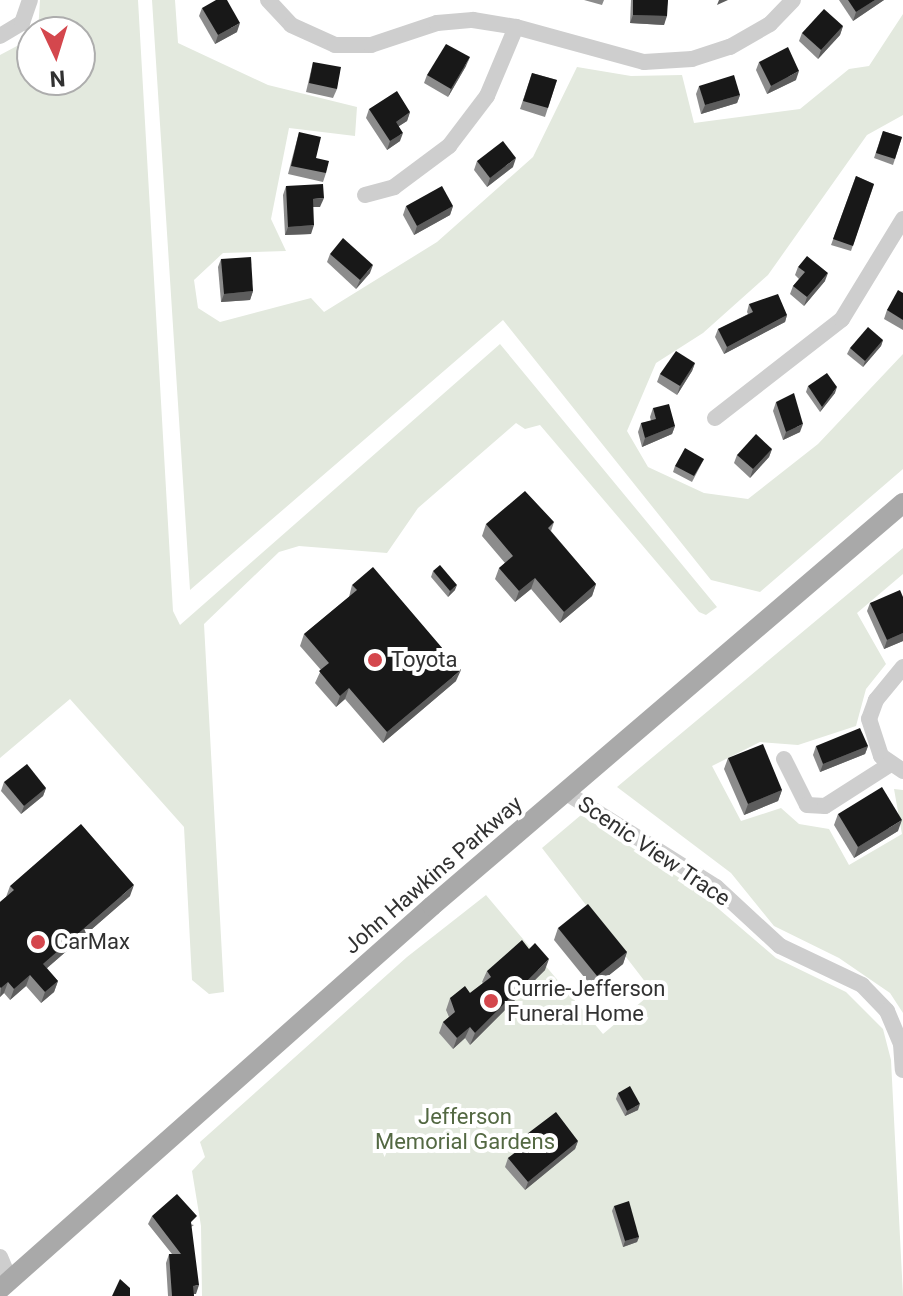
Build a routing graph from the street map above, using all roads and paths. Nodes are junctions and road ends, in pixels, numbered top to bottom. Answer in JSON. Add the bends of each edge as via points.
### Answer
{"nodes":[{"id":1,"x":30,"y":0,"type":"edge"},
{"id":2,"x":268,"y":0,"type":"edge"},
{"id":3,"x":793,"y":0,"type":"edge"},
{"id":4,"x":516,"y":27,"type":"junction"},
{"id":5,"x":0,"y":36,"type":"edge"},
{"id":6,"x":365,"y":195,"type":"dead end"},
{"id":7,"x":903,"y":219,"type":"edge"},
{"id":8,"x":715,"y":418,"type":"dead end"},
{"id":9,"x":903,"y":503,"type":"edge"},
{"id":10,"x":903,"y":667,"type":"edge"},
{"id":11,"x":784,"y":759,"type":"dead end"},
{"id":12,"x":896,"y":768,"type":"edge"},
{"id":13,"x":565,"y":792,"type":"junction"},
{"id":14,"x":903,"y":1070,"type":"edge"},
{"id":15,"x":0,"y":1257,"type":"edge"},
{"id":16,"x":3,"y":1280,"type":"edge"}],
"edges":[{"from":1,"to":5,"type":"street","via":[[22,23]]},
{"from":2,"to":4,"type":"street","via":[[291,25],[335,45],[371,45],[452,21]]},
{"from":3,"to":4,"type":"street","via":[[770,24],[730,47],[669,62],[618,59]]},
{"from":4,"to":6,"type":"street","via":[[487,96],[449,146],[394,187]]},
{"from":7,"to":8,"type":"street","via":[[842,319]]},
{"from":9,"to":13,"type":"main road","name":"John Hawkins Parkway"},
{"from":10,"to":12,"type":"street","via":[[876,700],[869,719],[872,737]]},
{"from":11,"to":12,"type":"street","via":[[797,794],[816,806]]},
{"from":13,"to":14,"type":"street","name":"Scenic View Trace","via":[[716,887],[780,946],[862,985],[887,1011],[901,1044]]},
{"from":13,"to":16,"type":"main road","name":"John Hawkins Parkway"},
{"from":15,"to":16,"type":"street"}]}
